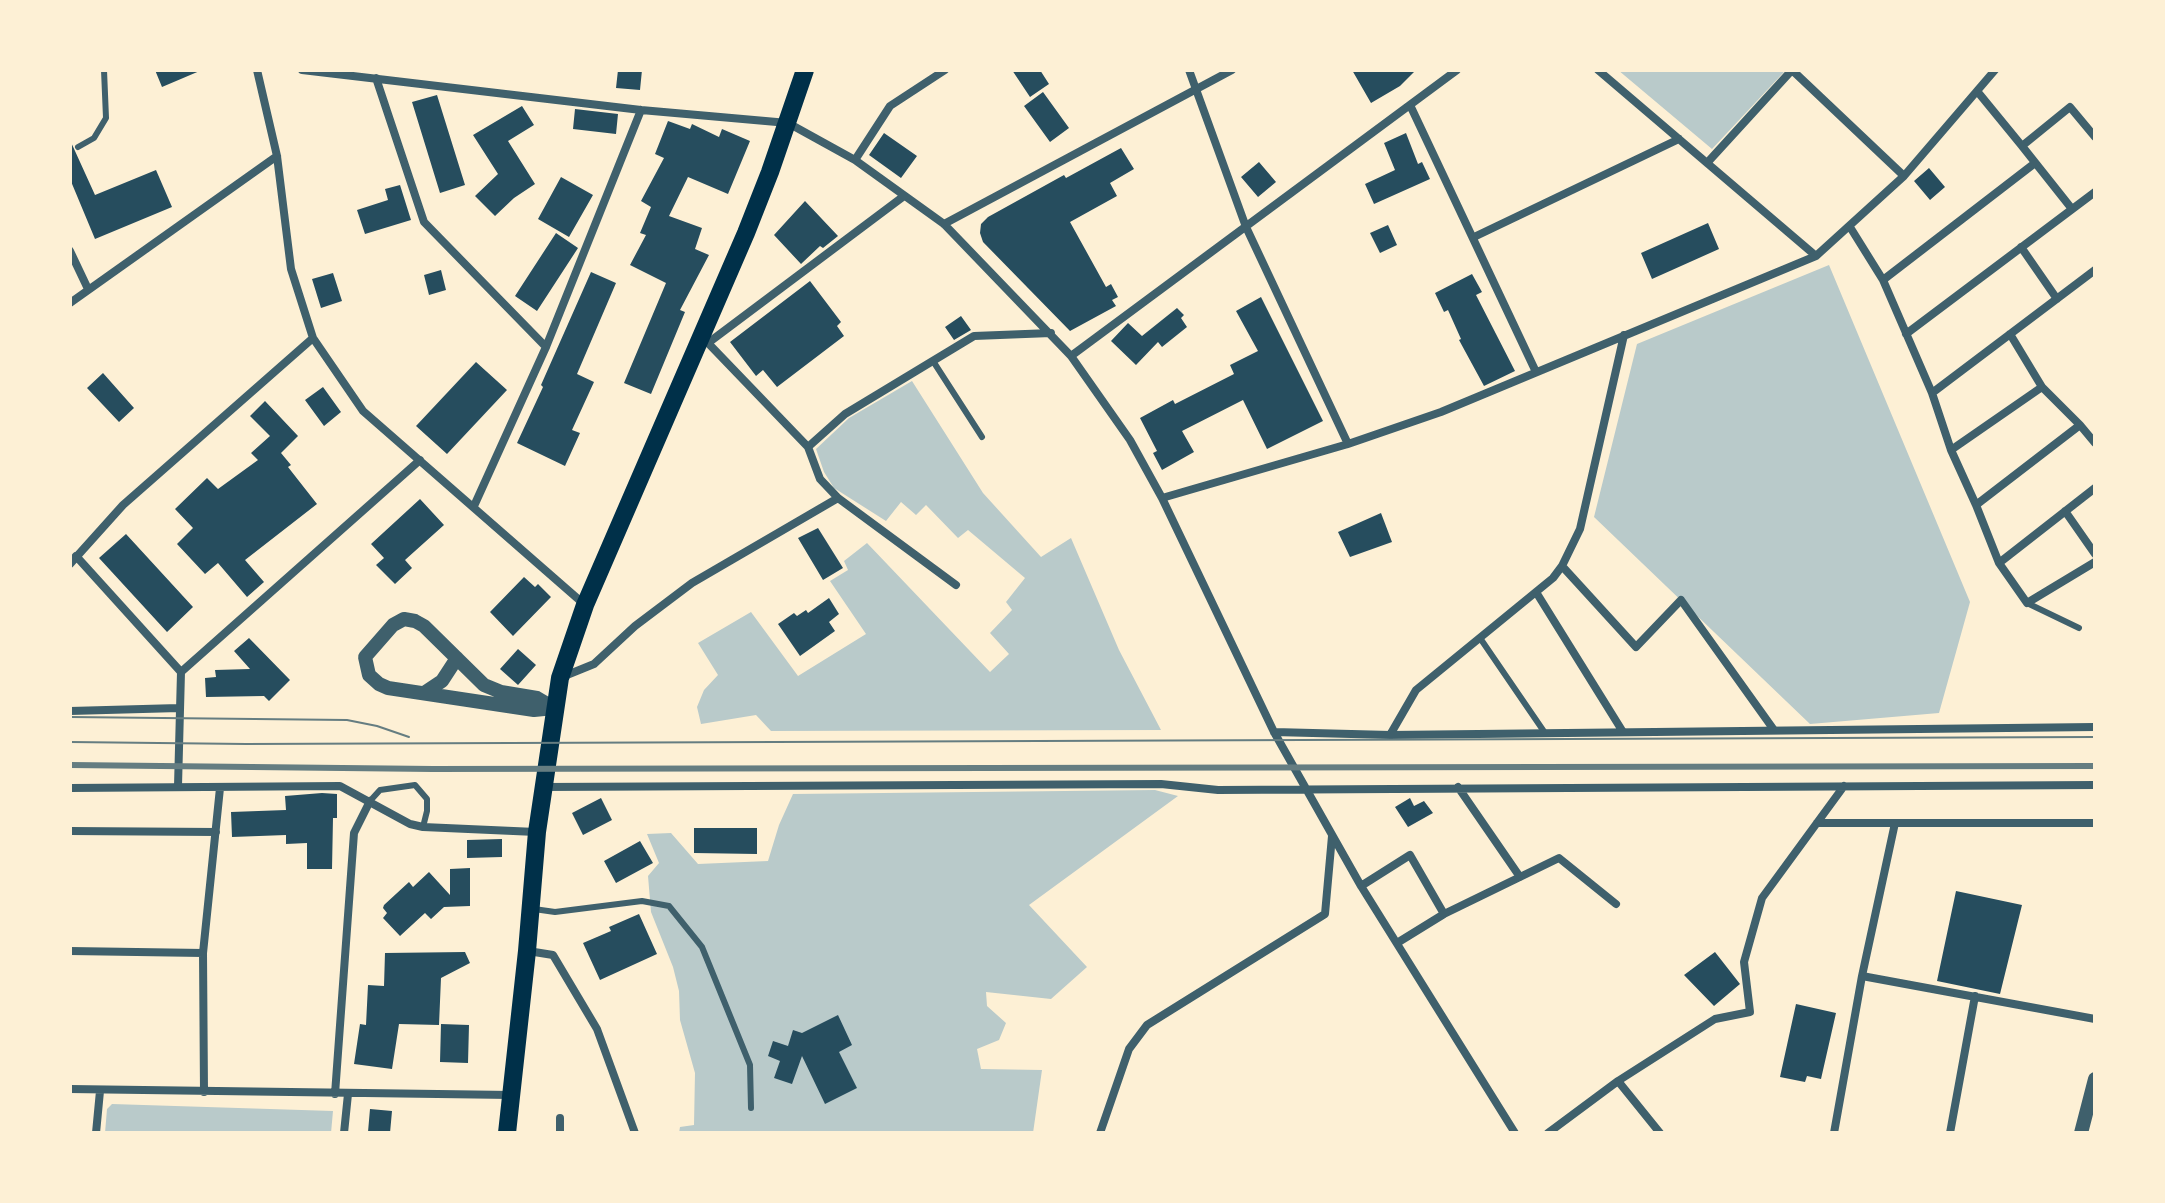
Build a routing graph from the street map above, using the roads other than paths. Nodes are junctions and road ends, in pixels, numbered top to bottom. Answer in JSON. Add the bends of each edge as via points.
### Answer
{"nodes":[{"id":1,"x":104,"y":70,"type":"edge"},
{"id":2,"x":257,"y":70,"type":"edge"},
{"id":3,"x":302,"y":70,"type":"edge"},
{"id":4,"x":805,"y":70,"type":"edge"},
{"id":5,"x":945,"y":70,"type":"edge"},
{"id":6,"x":1189,"y":70,"type":"edge"},
{"id":7,"x":1232,"y":70,"type":"edge"},
{"id":8,"x":1457,"y":70,"type":"edge"},
{"id":9,"x":1598,"y":70,"type":"edge"},
{"id":10,"x":1792,"y":70,"type":"edge"},
{"id":11,"x":1995,"y":70,"type":"edge"},
{"id":12,"x":376,"y":78,"type":"junction"},
{"id":13,"x":1196,"y":89,"type":"junction"},
{"id":14,"x":1977,"y":91,"type":"junction"},
{"id":15,"x":1410,"y":105,"type":"junction"},
{"id":16,"x":641,"y":110,"type":"junction"},
{"id":17,"x":788,"y":123,"type":"junction"},
{"id":18,"x":2095,"y":137,"type":"edge"},
{"id":19,"x":1679,"y":139,"type":"junction"},
{"id":20,"x":2022,"y":146,"type":"junction"},
{"id":21,"x":78,"y":147,"type":"dead end"},
{"id":22,"x":277,"y":156,"type":"junction"},
{"id":23,"x":855,"y":160,"type":"junction"},
{"id":24,"x":1707,"y":163,"type":"junction"},
{"id":25,"x":2035,"y":163,"type":"junction"},
{"id":26,"x":1904,"y":176,"type":"junction"},
{"id":27,"x":2095,"y":192,"type":"edge"},
{"id":28,"x":904,"y":196,"type":"junction"},
{"id":29,"x":2072,"y":209,"type":"junction"},
{"id":30,"x":944,"y":224,"type":"junction"},
{"id":31,"x":1246,"y":227,"type":"junction"},
{"id":32,"x":1850,"y":227,"type":"junction"},
{"id":33,"x":1474,"y":237,"type":"junction"},
{"id":34,"x":2021,"y":247,"type":"junction"},
{"id":35,"x":70,"y":251,"type":"edge"},
{"id":36,"x":1816,"y":256,"type":"junction"},
{"id":37,"x":2095,"y":270,"type":"edge"},
{"id":38,"x":1883,"y":280,"type":"junction"},
{"id":39,"x":88,"y":289,"type":"junction"},
{"id":40,"x":2057,"y":299,"type":"junction"},
{"id":41,"x":70,"y":303,"type":"edge"},
{"id":42,"x":1051,"y":333,"type":"junction"},
{"id":43,"x":1906,"y":334,"type":"junction"},
{"id":44,"x":2010,"y":334,"type":"junction"},
{"id":45,"x":1624,"y":335,"type":"junction"},
{"id":46,"x":313,"y":338,"type":"junction"},
{"id":47,"x":704,"y":341,"type":"junction"},
{"id":48,"x":546,"y":347,"type":"junction"},
{"id":49,"x":1071,"y":356,"type":"junction"},
{"id":50,"x":933,"y":361,"type":"junction"},
{"id":51,"x":1536,"y":372,"type":"junction"},
{"id":52,"x":2042,"y":387,"type":"junction"},
{"id":53,"x":1932,"y":393,"type":"junction"},
{"id":54,"x":2080,"y":425,"type":"junction"},
{"id":55,"x":982,"y":437,"type":"dead end"},
{"id":56,"x":2095,"y":443,"type":"edge"},
{"id":57,"x":1348,"y":444,"type":"junction"},
{"id":58,"x":808,"y":447,"type":"junction"},
{"id":59,"x":1951,"y":450,"type":"junction"},
{"id":60,"x":420,"y":460,"type":"junction"},
{"id":61,"x":2095,"y":488,"type":"edge"},
{"id":62,"x":838,"y":498,"type":"junction"},
{"id":63,"x":1162,"y":498,"type":"junction"},
{"id":64,"x":1976,"y":505,"type":"junction"},
{"id":65,"x":474,"y":506,"type":"junction"},
{"id":66,"x":2065,"y":511,"type":"junction"},
{"id":67,"x":2095,"y":554,"type":"edge"},
{"id":68,"x":73,"y":560,"type":"edge"},
{"id":69,"x":2095,"y":562,"type":"edge"},
{"id":70,"x":1999,"y":563,"type":"junction"},
{"id":71,"x":1562,"y":566,"type":"junction"},
{"id":72,"x":956,"y":585,"type":"dead end"},
{"id":73,"x":1536,"y":592,"type":"junction"},
{"id":74,"x":2027,"y":603,"type":"junction"},
{"id":75,"x":585,"y":605,"type":"junction"},
{"id":76,"x":2079,"y":628,"type":"dead end"},
{"id":77,"x":1480,"y":638,"type":"junction"},
{"id":78,"x":457,"y":658,"type":"junction"},
{"id":79,"x":181,"y":672,"type":"junction"},
{"id":80,"x":560,"y":678,"type":"junction"},
{"id":81,"x":424,"y":693,"type":"junction"},
{"id":82,"x":179,"y":708,"type":"junction"},
{"id":83,"x":554,"y":708,"type":"junction"},
{"id":84,"x":70,"y":711,"type":"edge"},
{"id":85,"x":2095,"y":727,"type":"edge"},
{"id":86,"x":1774,"y":730,"type":"junction"},
{"id":87,"x":1274,"y":732,"type":"junction"},
{"id":88,"x":1623,"y":732,"type":"junction"},
{"id":89,"x":1545,"y":733,"type":"junction"},
{"id":90,"x":1390,"y":735,"type":"junction"},
{"id":91,"x":2095,"y":785,"type":"edge"},
{"id":92,"x":178,"y":786,"type":"junction"},
{"id":93,"x":1844,"y":786,"type":"junction"},
{"id":94,"x":543,"y":787,"type":"junction"},
{"id":95,"x":1458,"y":787,"type":"junction"},
{"id":96,"x":70,"y":788,"type":"edge"},
{"id":97,"x":220,"y":788,"type":"junction"},
{"id":98,"x":1305,"y":788,"type":"junction"},
{"id":99,"x":370,"y":801,"type":"junction"},
{"id":100,"x":1817,"y":823,"type":"junction"},
{"id":101,"x":1895,"y":823,"type":"junction"},
{"id":102,"x":2095,"y":823,"type":"edge"},
{"id":103,"x":423,"y":827,"type":"junction"},
{"id":104,"x":70,"y":831,"type":"edge"},
{"id":105,"x":216,"y":832,"type":"junction"},
{"id":106,"x":537,"y":832,"type":"junction"},
{"id":107,"x":1333,"y":836,"type":"junction"},
{"id":108,"x":1520,"y":877,"type":"junction"},
{"id":109,"x":1361,"y":886,"type":"junction"},
{"id":110,"x":1616,"y":904,"type":"dead end"},
{"id":111,"x":531,"y":909,"type":"junction"},
{"id":112,"x":1444,"y":914,"type":"junction"},
{"id":113,"x":1397,"y":943,"type":"junction"},
{"id":114,"x":70,"y":951,"type":"edge"},
{"id":115,"x":527,"y":951,"type":"junction"},
{"id":116,"x":203,"y":953,"type":"junction"},
{"id":117,"x":1862,"y":976,"type":"junction"},
{"id":118,"x":1975,"y":996,"type":"junction"},
{"id":119,"x":2095,"y":1019,"type":"edge"},
{"id":120,"x":2095,"y":1079,"type":"edge"},
{"id":121,"x":1618,"y":1081,"type":"junction"},
{"id":122,"x":70,"y":1089,"type":"edge"},
{"id":123,"x":100,"y":1091,"type":"junction"},
{"id":124,"x":204,"y":1092,"type":"junction"},
{"id":125,"x":335,"y":1094,"type":"junction"},
{"id":126,"x":348,"y":1094,"type":"junction"},
{"id":127,"x":511,"y":1095,"type":"junction"},
{"id":128,"x":751,"y":1108,"type":"dead end"},
{"id":129,"x":560,"y":1118,"type":"dead end"},
{"id":130,"x":96,"y":1133,"type":"edge"},
{"id":131,"x":344,"y":1133,"type":"edge"},
{"id":132,"x":507,"y":1133,"type":"edge"},
{"id":133,"x":560,"y":1133,"type":"edge"},
{"id":134,"x":635,"y":1133,"type":"edge"},
{"id":135,"x":1100,"y":1133,"type":"edge"},
{"id":136,"x":1515,"y":1133,"type":"edge"},
{"id":137,"x":1548,"y":1133,"type":"edge"},
{"id":138,"x":1660,"y":1133,"type":"edge"},
{"id":139,"x":1834,"y":1133,"type":"edge"},
{"id":140,"x":1950,"y":1133,"type":"edge"},
{"id":141,"x":2081,"y":1133,"type":"edge"}],
"edges":[{"from":1,"to":21,"type":"lane","via":[[106,118],[94,138]]},
{"from":2,"to":22,"type":"street"},
{"from":3,"to":12,"type":"street"},
{"from":4,"to":17,"type":"main road"},
{"from":5,"to":23,"type":"street","via":[[890,106]]},
{"from":6,"to":13,"type":"street"},
{"from":7,"to":13,"type":"street"},
{"from":8,"to":15,"type":"street"},
{"from":9,"to":19,"type":"street"},
{"from":10,"to":24,"type":"street"},
{"from":10,"to":26,"type":"street"},
{"from":11,"to":14,"type":"street"},
{"from":12,"to":16,"type":"street"},
{"from":12,"to":48,"type":"street","via":[[424,222]]},
{"from":13,"to":30,"type":"street"},
{"from":13,"to":31,"type":"street"},
{"from":14,"to":20,"type":"street"},
{"from":14,"to":26,"type":"street"},
{"from":15,"to":31,"type":"street"},
{"from":15,"to":33,"type":"street"},
{"from":16,"to":17,"type":"street"},
{"from":16,"to":48,"type":"street"},
{"from":17,"to":23,"type":"street"},
{"from":17,"to":47,"type":"main road"},
{"from":18,"to":20,"type":"street","via":[[2070,107]]},
{"from":19,"to":24,"type":"street"},
{"from":19,"to":33,"type":"street"},
{"from":20,"to":25,"type":"street"},
{"from":22,"to":39,"type":"street"},
{"from":22,"to":46,"type":"street","via":[[291,269]]},
{"from":23,"to":28,"type":"street"},
{"from":24,"to":36,"type":"street"},
{"from":25,"to":29,"type":"street"},
{"from":25,"to":38,"type":"street"},
{"from":26,"to":32,"type":"street"},
{"from":27,"to":29,"type":"street"},
{"from":28,"to":30,"type":"street"},
{"from":28,"to":47,"type":"street"},
{"from":29,"to":34,"type":"street"},
{"from":30,"to":42,"type":"street"},
{"from":31,"to":49,"type":"street"},
{"from":31,"to":57,"type":"street"},
{"from":32,"to":36,"type":"street"},
{"from":32,"to":38,"type":"street"},
{"from":33,"to":51,"type":"street"},
{"from":34,"to":40,"type":"street"},
{"from":34,"to":43,"type":"street"},
{"from":35,"to":39,"type":"street"},
{"from":36,"to":45,"type":"street"},
{"from":37,"to":40,"type":"street"},
{"from":38,"to":43,"type":"street"},
{"from":39,"to":41,"type":"street"},
{"from":40,"to":44,"type":"street"},
{"from":42,"to":49,"type":"street"},
{"from":42,"to":50,"type":"street","via":[[974,336]]},
{"from":43,"to":53,"type":"street"},
{"from":44,"to":52,"type":"street"},
{"from":44,"to":53,"type":"street"},
{"from":45,"to":51,"type":"street"},
{"from":45,"to":71,"type":"street","via":[[1580,529]]},
{"from":46,"to":60,"type":"street","via":[[363,411]]},
{"from":46,"to":68,"type":"street","via":[[123,505]]},
{"from":47,"to":58,"type":"street"},
{"from":47,"to":75,"type":"main road"},
{"from":48,"to":65,"type":"street"},
{"from":49,"to":63,"type":"street","via":[[1130,440]]},
{"from":50,"to":55,"type":"lane"},
{"from":50,"to":58,"type":"street","via":[[845,414]]},
{"from":51,"to":57,"type":"street"},
{"from":52,"to":54,"type":"street"},
{"from":52,"to":59,"type":"street"},
{"from":53,"to":59,"type":"street"},
{"from":54,"to":56,"type":"street"},
{"from":54,"to":64,"type":"street"},
{"from":57,"to":63,"type":"street"},
{"from":58,"to":62,"type":"street","via":[[820,479]]},
{"from":59,"to":64,"type":"street"},
{"from":60,"to":65,"type":"street"},
{"from":60,"to":79,"type":"street"},
{"from":61,"to":66,"type":"street"},
{"from":62,"to":72,"type":"street"},
{"from":62,"to":80,"type":"street","via":[[692,583],[594,664]]},
{"from":63,"to":87,"type":"street"},
{"from":64,"to":70,"type":"street"},
{"from":65,"to":75,"type":"street"},
{"from":66,"to":67,"type":"street"},
{"from":66,"to":70,"type":"street"},
{"from":68,"to":79,"type":"street"},
{"from":69,"to":74,"type":"street"},
{"from":70,"to":74,"type":"street"},
{"from":71,"to":73,"type":"street"},
{"from":71,"to":86,"type":"street","via":[[1636,647],[1681,600]]},
{"from":73,"to":77,"type":"street"},
{"from":73,"to":88,"type":"street"},
{"from":74,"to":76,"type":"lane"},
{"from":75,"to":80,"type":"main road"},
{"from":77,"to":89,"type":"lane"},
{"from":77,"to":90,"type":"street","via":[[1416,690]]},
{"from":78,"to":81,"type":"street","via":[[442,681]]},
{"from":78,"to":81,"type":"street","via":[[424,626],[404,619],[372,647],[365,666],[379,684]]},
{"from":78,"to":83,"type":"street","via":[[493,689],[537,698]]},
{"from":79,"to":82,"type":"street"},
{"from":80,"to":83,"type":"main road"},
{"from":81,"to":83,"type":"street","via":[[534,710]]},
{"from":82,"to":84,"type":"street"},
{"from":82,"to":92,"type":"street"},
{"from":83,"to":94,"type":"main road"},
{"from":85,"to":86,"type":"street"},
{"from":86,"to":88,"type":"street"},
{"from":87,"to":90,"type":"street"},
{"from":87,"to":98,"type":"street"},
{"from":88,"to":89,"type":"street"},
{"from":89,"to":90,"type":"street"},
{"from":91,"to":93,"type":"street"},
{"from":92,"to":96,"type":"street"},
{"from":92,"to":97,"type":"street"},
{"from":93,"to":95,"type":"street"},
{"from":93,"to":100,"type":"street"},
{"from":94,"to":98,"type":"street"},
{"from":94,"to":106,"type":"main road"},
{"from":95,"to":98,"type":"street"},
{"from":95,"to":108,"type":"street"},
{"from":97,"to":99,"type":"street","via":[[340,786]]},
{"from":97,"to":105,"type":"street"},
{"from":98,"to":107,"type":"street"},
{"from":99,"to":103,"type":"street"},
{"from":99,"to":103,"type":"lane","via":[[380,790],[415,785],[427,799]]},
{"from":99,"to":125,"type":"street","via":[[354,833]]},
{"from":100,"to":101,"type":"street"},
{"from":100,"to":121,"type":"street","via":[[1762,898],[1744,962],[1750,1012],[1715,1019]]},
{"from":101,"to":102,"type":"street"},
{"from":101,"to":117,"type":"street"},
{"from":103,"to":106,"type":"street"},
{"from":104,"to":105,"type":"street"},
{"from":105,"to":116,"type":"street"},
{"from":106,"to":111,"type":"main road"},
{"from":107,"to":109,"type":"street"},
{"from":107,"to":135,"type":"street","via":[[1325,914],[1147,1025],[1129,1049]]},
{"from":108,"to":110,"type":"street","via":[[1559,858]]},
{"from":108,"to":112,"type":"street"},
{"from":109,"to":112,"type":"street","via":[[1410,855]]},
{"from":109,"to":113,"type":"street"},
{"from":111,"to":115,"type":"main road"},
{"from":111,"to":128,"type":"lane","via":[[555,912],[642,901],[669,906],[702,947],[750,1065]]},
{"from":112,"to":113,"type":"street"},
{"from":113,"to":136,"type":"street"},
{"from":114,"to":116,"type":"street"},
{"from":115,"to":127,"type":"main road"},
{"from":115,"to":134,"type":"street","via":[[553,955],[597,1029]]},
{"from":116,"to":124,"type":"street"},
{"from":117,"to":118,"type":"street"},
{"from":117,"to":139,"type":"street"},
{"from":118,"to":119,"type":"street"},
{"from":118,"to":140,"type":"street"},
{"from":120,"to":141,"type":"street"},
{"from":121,"to":137,"type":"street"},
{"from":121,"to":138,"type":"street"},
{"from":122,"to":123,"type":"street"},
{"from":123,"to":124,"type":"street"},
{"from":123,"to":130,"type":"street"},
{"from":124,"to":125,"type":"street"},
{"from":125,"to":126,"type":"street"},
{"from":126,"to":127,"type":"street"},
{"from":126,"to":131,"type":"street"},
{"from":127,"to":132,"type":"main road"},
{"from":129,"to":133,"type":"street"}]}
